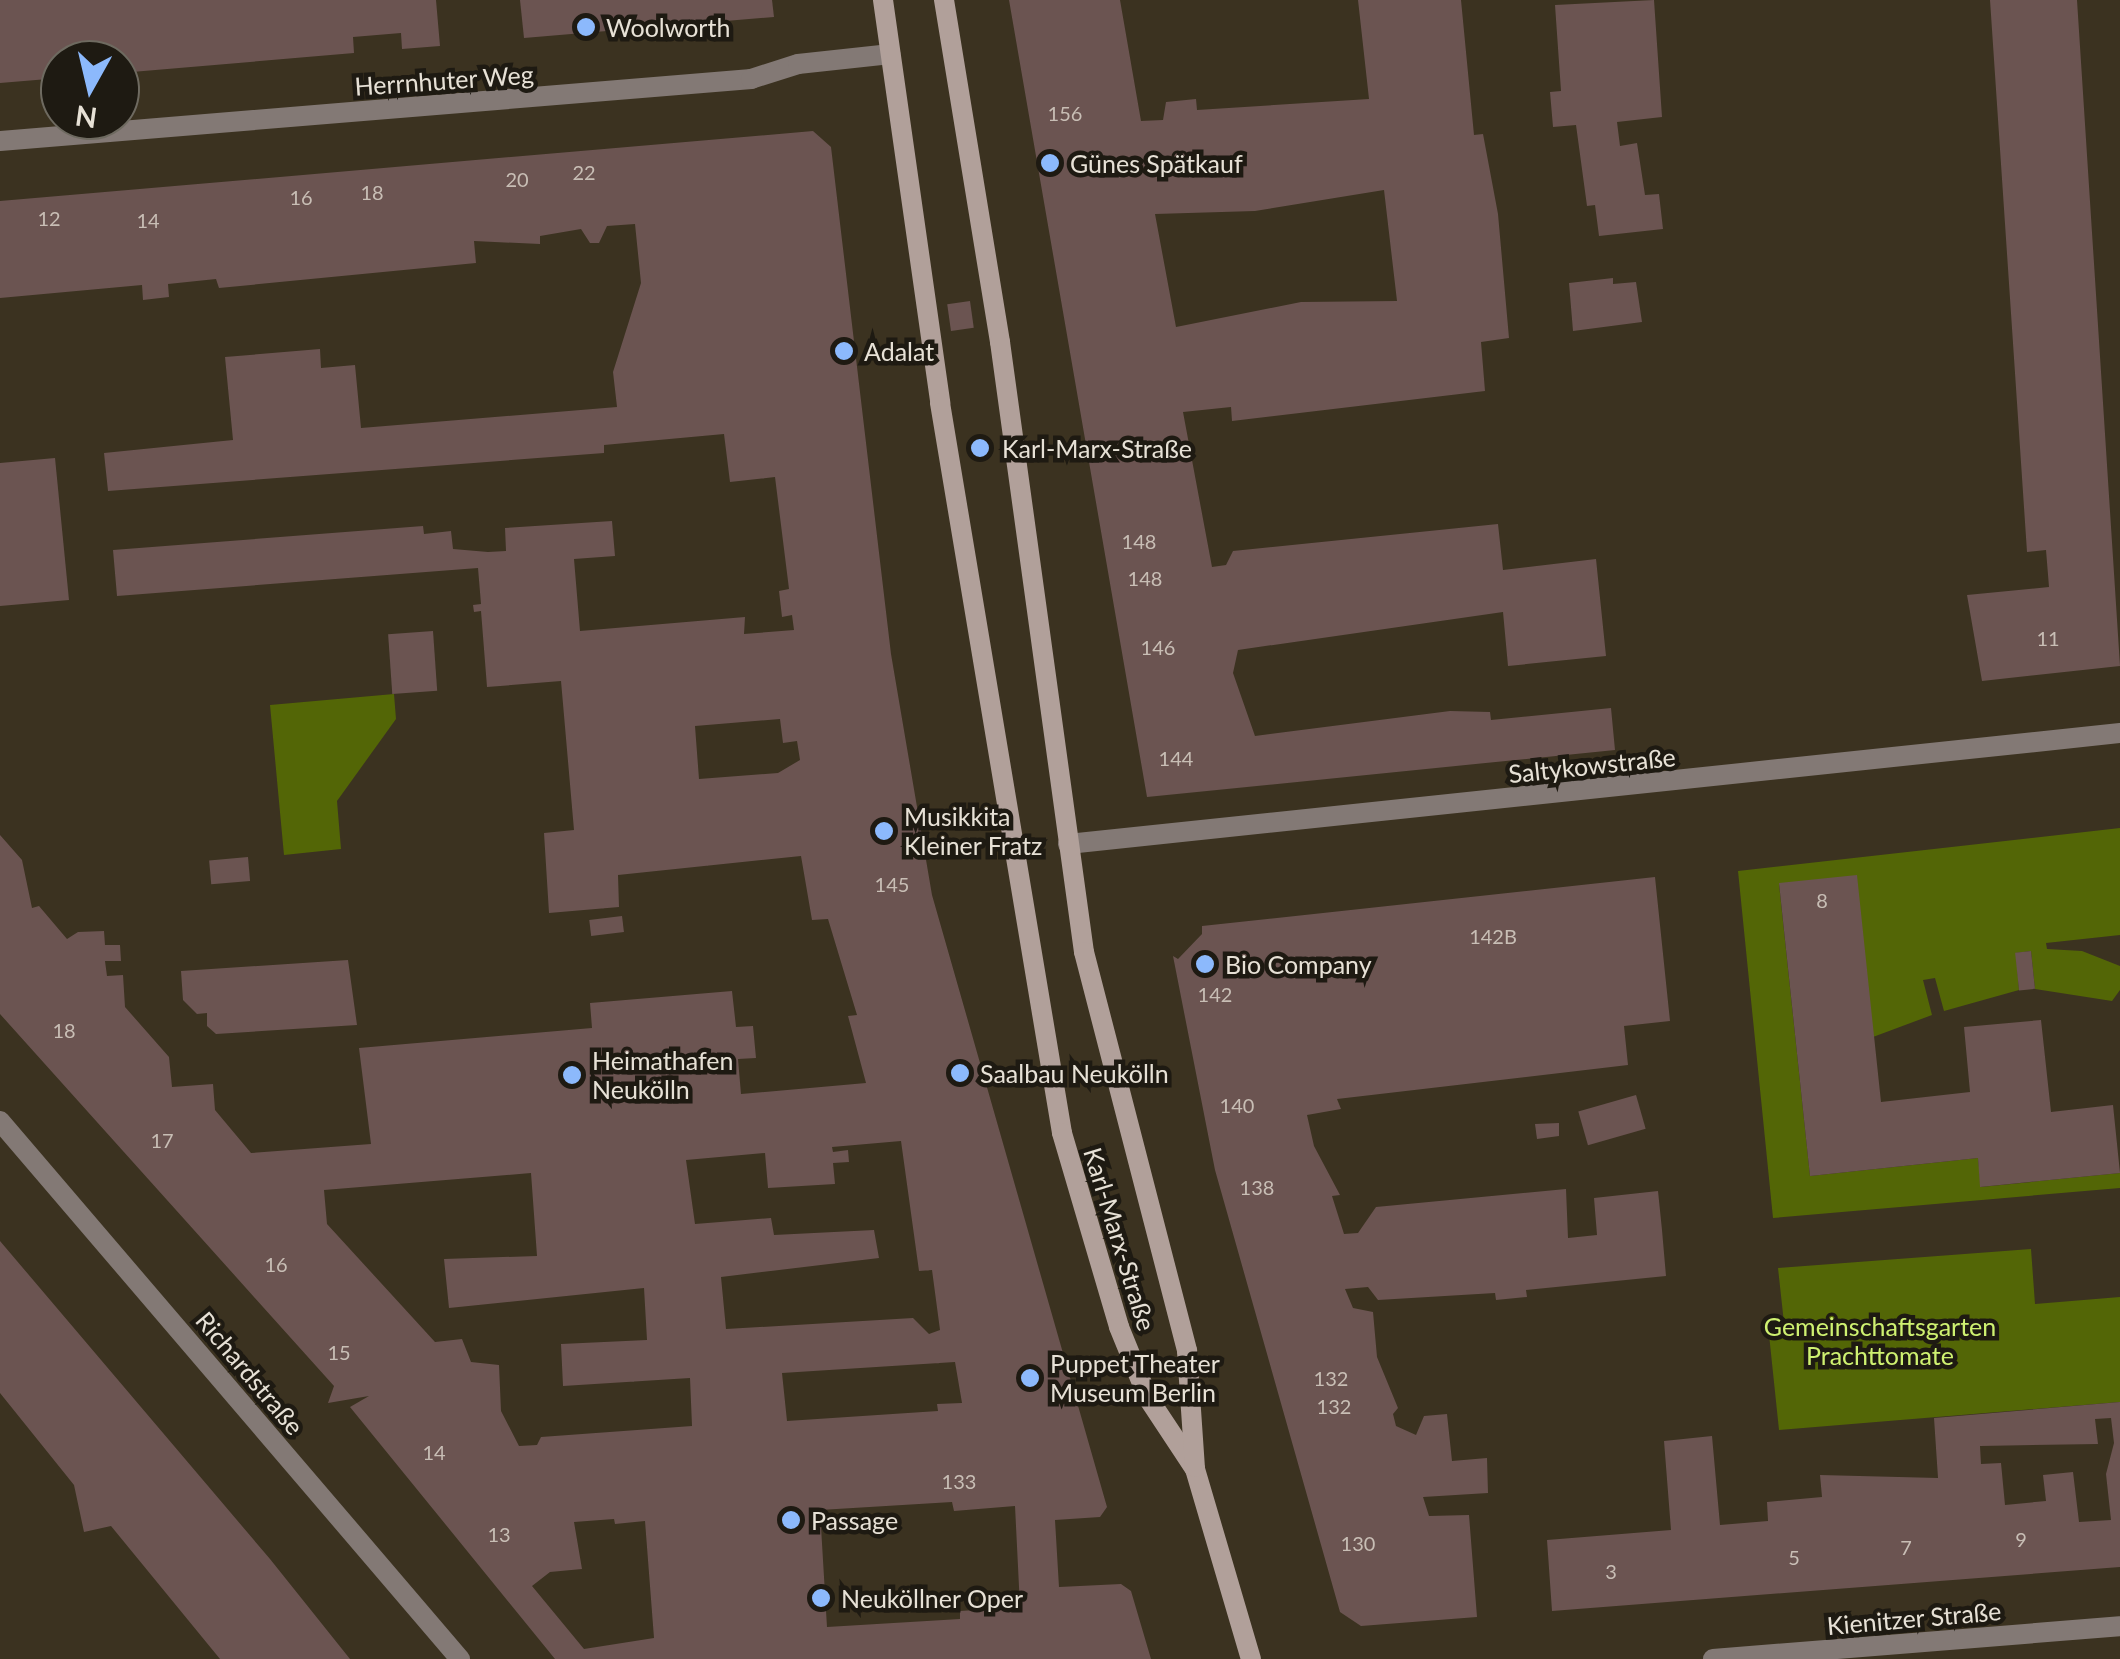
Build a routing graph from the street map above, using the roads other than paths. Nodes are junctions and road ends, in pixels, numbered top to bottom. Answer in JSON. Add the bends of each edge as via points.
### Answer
{"nodes":[{"id":1,"x":883,"y":0,"type":"edge"},
{"id":2,"x":944,"y":0,"type":"edge"},
{"id":3,"x":890,"y":54,"type":"junction"},
{"id":4,"x":0,"y":140,"type":"edge"},
{"id":5,"x":2120,"y":733,"type":"edge"},
{"id":6,"x":1068,"y":844,"type":"junction"},
{"id":7,"x":0,"y":1121,"type":"edge"},
{"id":8,"x":1195,"y":1469,"type":"junction"},
{"id":9,"x":2120,"y":1626,"type":"edge"},
{"id":10,"x":460,"y":1659,"type":"edge"},
{"id":11,"x":1251,"y":1659,"type":"edge"},
{"id":12,"x":1713,"y":1659,"type":"edge"}],
"edges":[{"from":1,"to":3,"type":"main road","name":"Karl-Marx-Straße"},
{"from":2,"to":6,"type":"main road","name":"Karl-Marx-Straße"},
{"from":3,"to":4,"type":"street","name":"Herrnhuter Weg","via":[[798,64],[751,79]]},
{"from":3,"to":8,"type":"main road","name":"Karl-Marx-Straße","via":[[940,403],[1062,1133],[1118,1328],[1148,1398]]},
{"from":5,"to":6,"type":"street","name":"Saltykowstraße"},
{"from":6,"to":8,"type":"main road","name":"Karl-Marx-Straße","via":[[1100,1026],[1187,1351]]},
{"from":7,"to":10,"type":"street","name":"Richardstraße"},
{"from":8,"to":11,"type":"main road","name":"Karl-Marx-Straße"},
{"from":9,"to":12,"type":"street","name":"Kienitzer Straße"}]}
